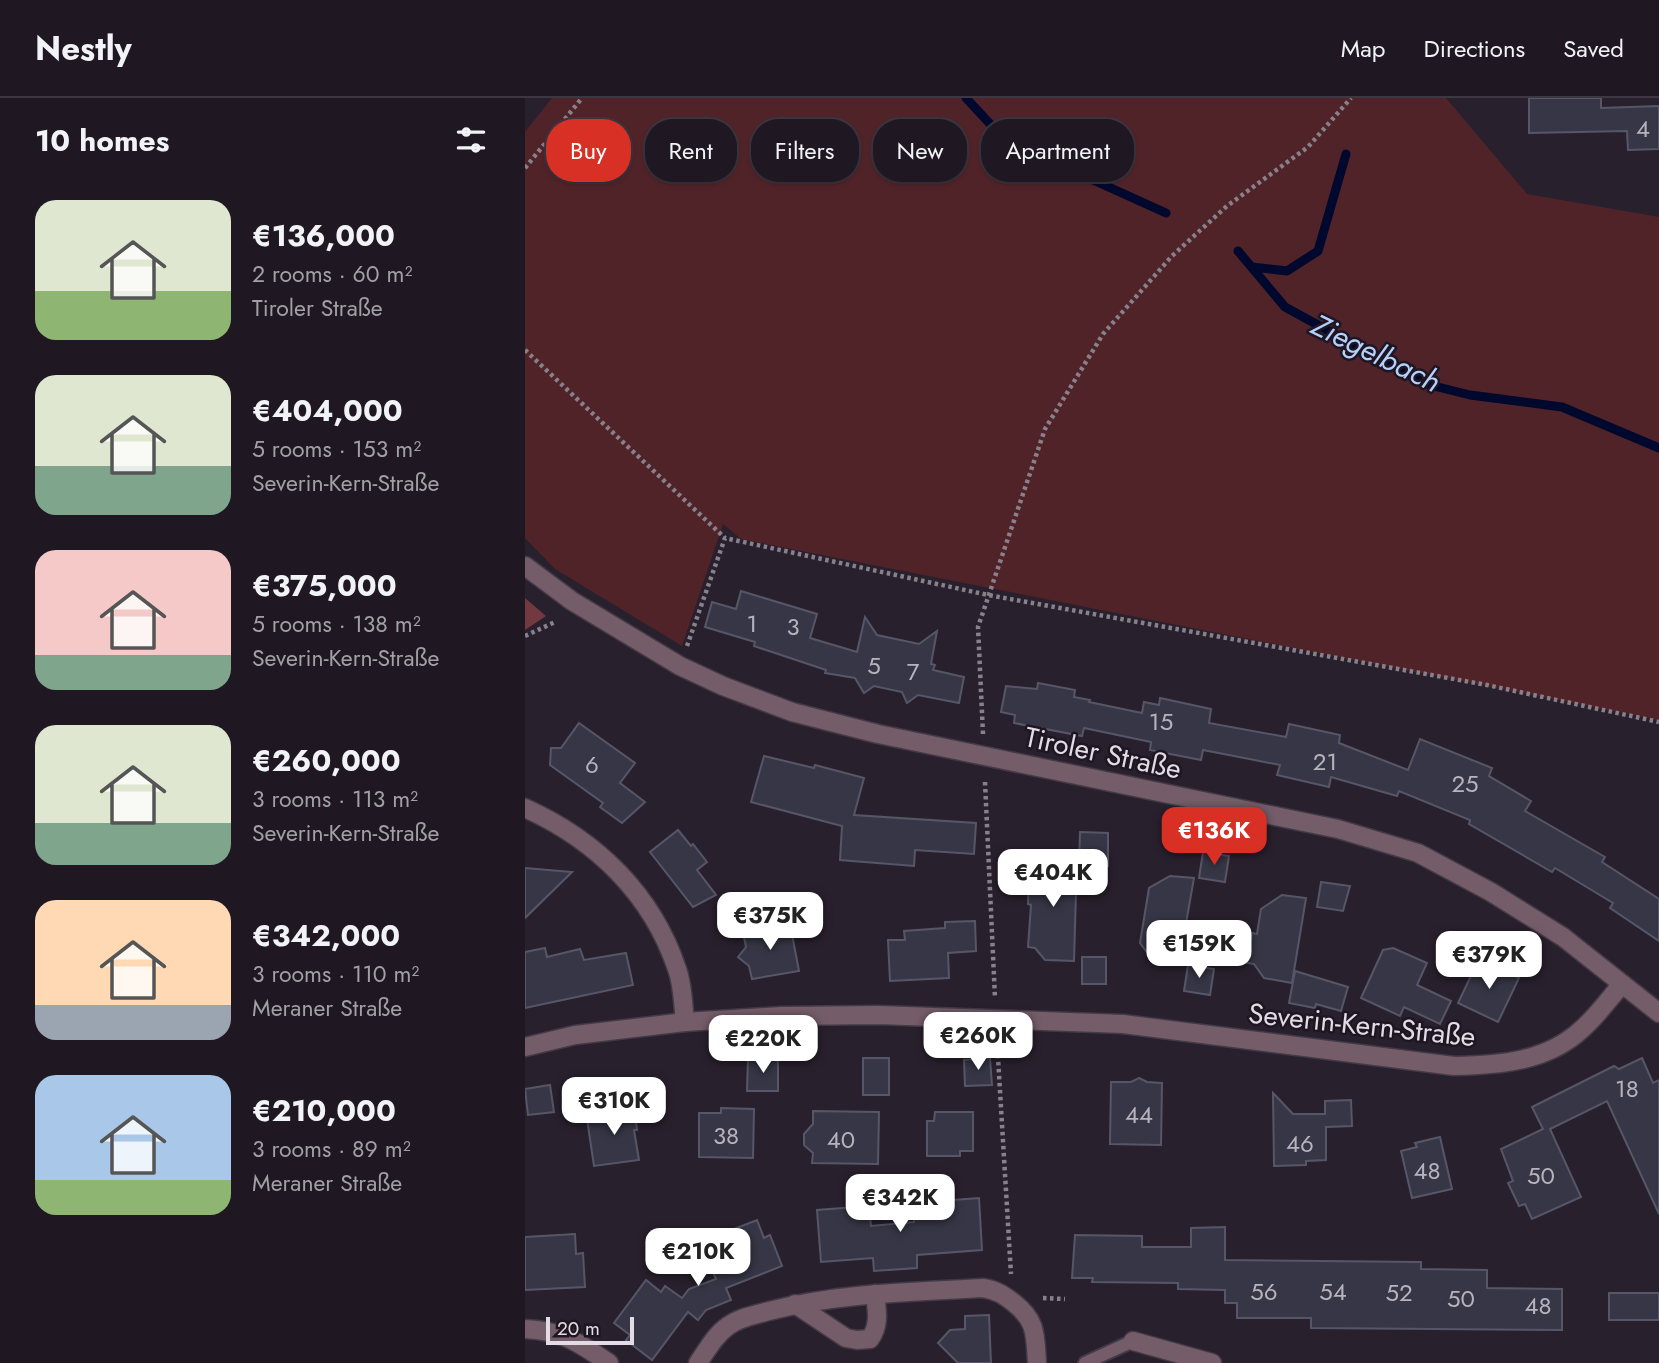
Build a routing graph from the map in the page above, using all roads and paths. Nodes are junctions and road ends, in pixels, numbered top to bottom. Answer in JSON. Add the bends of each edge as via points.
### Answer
{"nodes":[{"id":1,"x":582,"y":98,"type":"edge"},
{"id":2,"x":1352,"y":98,"type":"edge"},
{"id":3,"x":525,"y":168,"type":"edge"},
{"id":4,"x":525,"y":350,"type":"edge"},
{"id":5,"x":725,"y":538,"type":"junction"},
{"id":6,"x":525,"y":566,"type":"edge"},
{"id":7,"x":988,"y":595,"type":"junction"},
{"id":8,"x":555,"y":622,"type":"dead end"},
{"id":9,"x":525,"y":636,"type":"edge"},
{"id":10,"x":680,"y":666,"type":"junction"},
{"id":11,"x":1659,"y":722,"type":"edge"},
{"id":12,"x":983,"y":735,"type":"dead end"},
{"id":13,"x":985,"y":782,"type":"dead end"},
{"id":14,"x":525,"y":808,"type":"edge"},
{"id":15,"x":1622,"y":984,"type":"junction"},
{"id":16,"x":995,"y":1000,"type":"dead end"},
{"id":17,"x":1659,"y":1013,"type":"edge"},
{"id":18,"x":685,"y":1022,"type":"junction"},
{"id":19,"x":996,"y":1033,"type":"dead end"},
{"id":20,"x":525,"y":1047,"type":"edge"},
{"id":21,"x":1012,"y":1282,"type":"dead end"},
{"id":22,"x":874,"y":1294,"type":"junction"},
{"id":23,"x":795,"y":1304,"type":"junction"},
{"id":24,"x":525,"y":1329,"type":"edge"},
{"id":25,"x":1133,"y":1341,"type":"joint"},
{"id":26,"x":608,"y":1363,"type":"edge"},
{"id":27,"x":698,"y":1363,"type":"edge"},
{"id":28,"x":1037,"y":1363,"type":"edge"},
{"id":29,"x":1085,"y":1363,"type":"edge"},
{"id":30,"x":1212,"y":1363,"type":"edge"}],
"edges":[{"from":1,"to":3,"type":"path"},
{"from":2,"to":7,"type":"path","via":[[1308,147],[1227,206],[1172,256],[1103,334],[1045,429]]},
{"from":4,"to":5,"type":"path"},
{"from":5,"to":7,"type":"path"},
{"from":5,"to":10,"type":"path"},
{"from":6,"to":10,"type":"street","name":"Tiroler Straße","via":[[572,601]]},
{"from":7,"to":11,"type":"path","via":[[1487,685]]},
{"from":7,"to":12,"type":"path","via":[[978,627]]},
{"from":8,"to":9,"type":"path"},
{"from":10,"to":15,"type":"street","name":"Tiroler Straße","via":[[792,712],[878,734],[1338,829],[1418,853],[1563,937]]},
{"from":13,"to":16,"type":"path"},
{"from":14,"to":18,"type":"street","via":[[554,821],[626,879],[654,918],[678,970]]},
{"from":15,"to":17,"type":"street","name":"Tiroler Straße"},
{"from":15,"to":18,"type":"street","name":"Severin-Kern-Straße","via":[[1565,1043],[1543,1054],[1489,1065],[1454,1066],[1110,1023],[879,1015]]},
{"from":18,"to":20,"type":"street","name":"Severin-Kern-Straße","via":[[575,1035]]},
{"from":19,"to":21,"type":"path"},
{"from":22,"to":23,"type":"street"},
{"from":22,"to":23,"type":"street","via":[[878,1320],[870,1339],[846,1338]]},
{"from":22,"to":28,"type":"street","via":[[994,1290],[1031,1321]]},
{"from":23,"to":27,"type":"street","via":[[727,1326]]},
{"from":24,"to":26,"type":"street","via":[[570,1338]]},
{"from":25,"to":29,"type":"lane"},
{"from":25,"to":30,"type":"street"}]}
